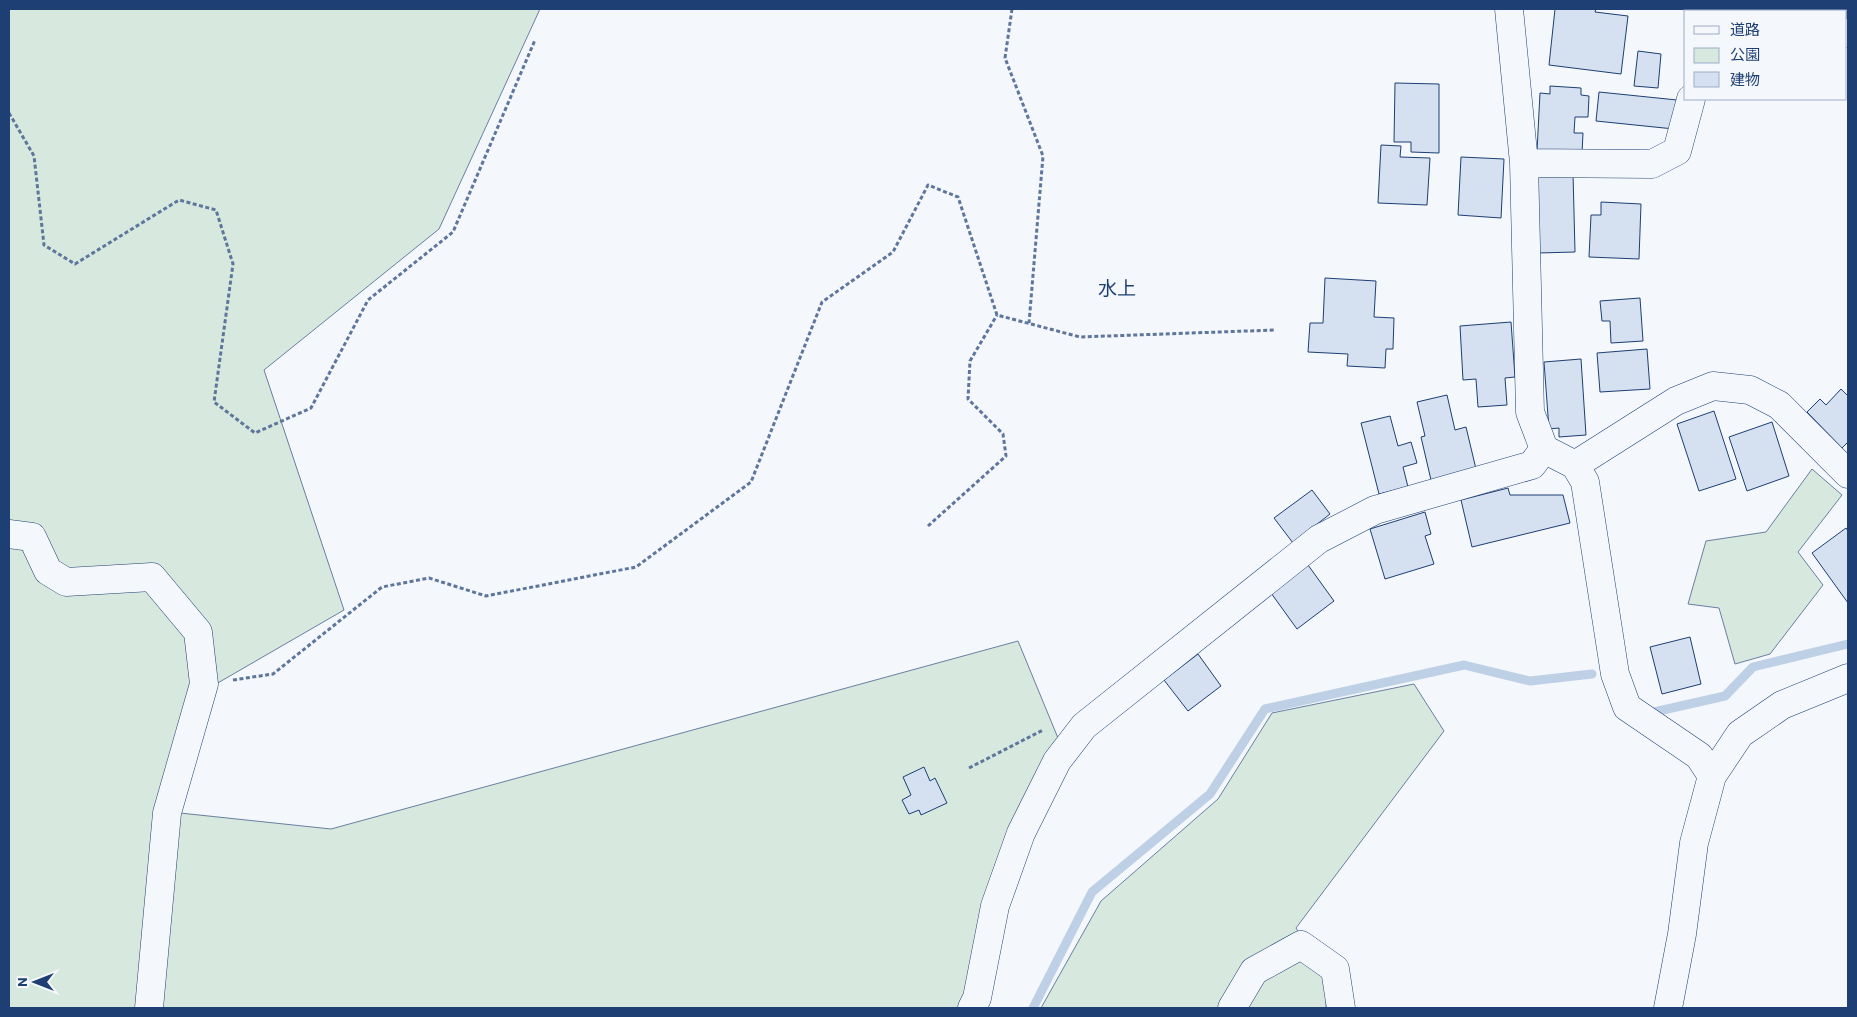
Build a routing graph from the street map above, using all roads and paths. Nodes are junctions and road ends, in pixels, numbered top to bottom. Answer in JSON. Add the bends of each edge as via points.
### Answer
{"nodes":[{"id":1,"x":1012,"y":9,"type":"edge"},
{"id":2,"x":1509,"y":9,"type":"edge"},
{"id":3,"x":535,"y":40,"type":"dead end"},
{"id":4,"x":1692,"y":100,"type":"edge"},
{"id":5,"x":9,"y":113,"type":"edge"},
{"id":6,"x":1524,"y":163,"type":"junction"},
{"id":7,"x":997,"y":315,"type":"junction"},
{"id":8,"x":1029,"y":323,"type":"junction"},
{"id":9,"x":1275,"y":330,"type":"dead end"},
{"id":10,"x":1544,"y":449,"type":"junction"},
{"id":11,"x":1575,"y":465,"type":"junction"},
{"id":12,"x":1848,"y":474,"type":"edge"},
{"id":13,"x":928,"y":526,"type":"dead end"},
{"id":14,"x":9,"y":534,"type":"edge"},
{"id":15,"x":1848,"y":678,"type":"edge"},
{"id":16,"x":204,"y":684,"type":"junction"},
{"id":17,"x":1084,"y":726,"type":"junction"},
{"id":18,"x":969,"y":768,"type":"dead end"},
{"id":19,"x":1712,"y":776,"type":"junction"},
{"id":20,"x":150,"y":1008,"type":"edge"},
{"id":21,"x":972,"y":1008,"type":"edge"},
{"id":22,"x":1232,"y":1008,"type":"edge"},
{"id":23,"x":1341,"y":1008,"type":"edge"},
{"id":24,"x":1668,"y":1008,"type":"edge"}],
"edges":[{"from":1,"to":8,"type":"path","via":[[1005,58],[1043,156]]},
{"from":2,"to":6,"type":"street"},
{"from":3,"to":5,"type":"path","via":[[453,232],[368,300],[311,408],[255,433],[214,402],[233,264],[216,210],[179,200],[75,264],[44,245],[34,156]]},
{"from":4,"to":6,"type":"street","via":[[1677,151],[1652,164]]},
{"from":6,"to":10,"type":"street","via":[[1530,412]]},
{"from":7,"to":8,"type":"path"},
{"from":7,"to":13,"type":"path","via":[[970,361],[968,398],[1003,434],[1006,456]]},
{"from":7,"to":16,"type":"path","via":[[958,197],[928,186],[893,252],[822,302],[751,482],[636,567],[486,596],[429,578],[382,587],[273,674]]},
{"from":8,"to":9,"type":"path","via":[[1080,337]]},
{"from":10,"to":11,"type":"street"},
{"from":10,"to":17,"type":"street","via":[[1532,465],[1375,510],[1319,539]]},
{"from":11,"to":12,"type":"street","via":[[1676,402],[1713,386],[1750,390],[1779,405]]},
{"from":11,"to":19,"type":"street","via":[[1585,482],[1616,674],[1627,707],[1699,756]]},
{"from":14,"to":16,"type":"street","via":[[32,537],[48,571],[66,582],[152,578],[198,632]]},
{"from":15,"to":19,"type":"street","via":[[1782,705],[1740,734]]},
{"from":16,"to":20,"type":"street","via":[[167,813]]},
{"from":17,"to":18,"type":"path","via":[[1059,722]]},
{"from":17,"to":21,"type":"street","via":[[1057,761],[1021,833],[995,906],[977,998]]},
{"from":19,"to":24,"type":"street","via":[[1694,842]]},
{"from":22,"to":23,"type":"street","via":[[1254,971],[1301,945],[1335,969]]}]}
